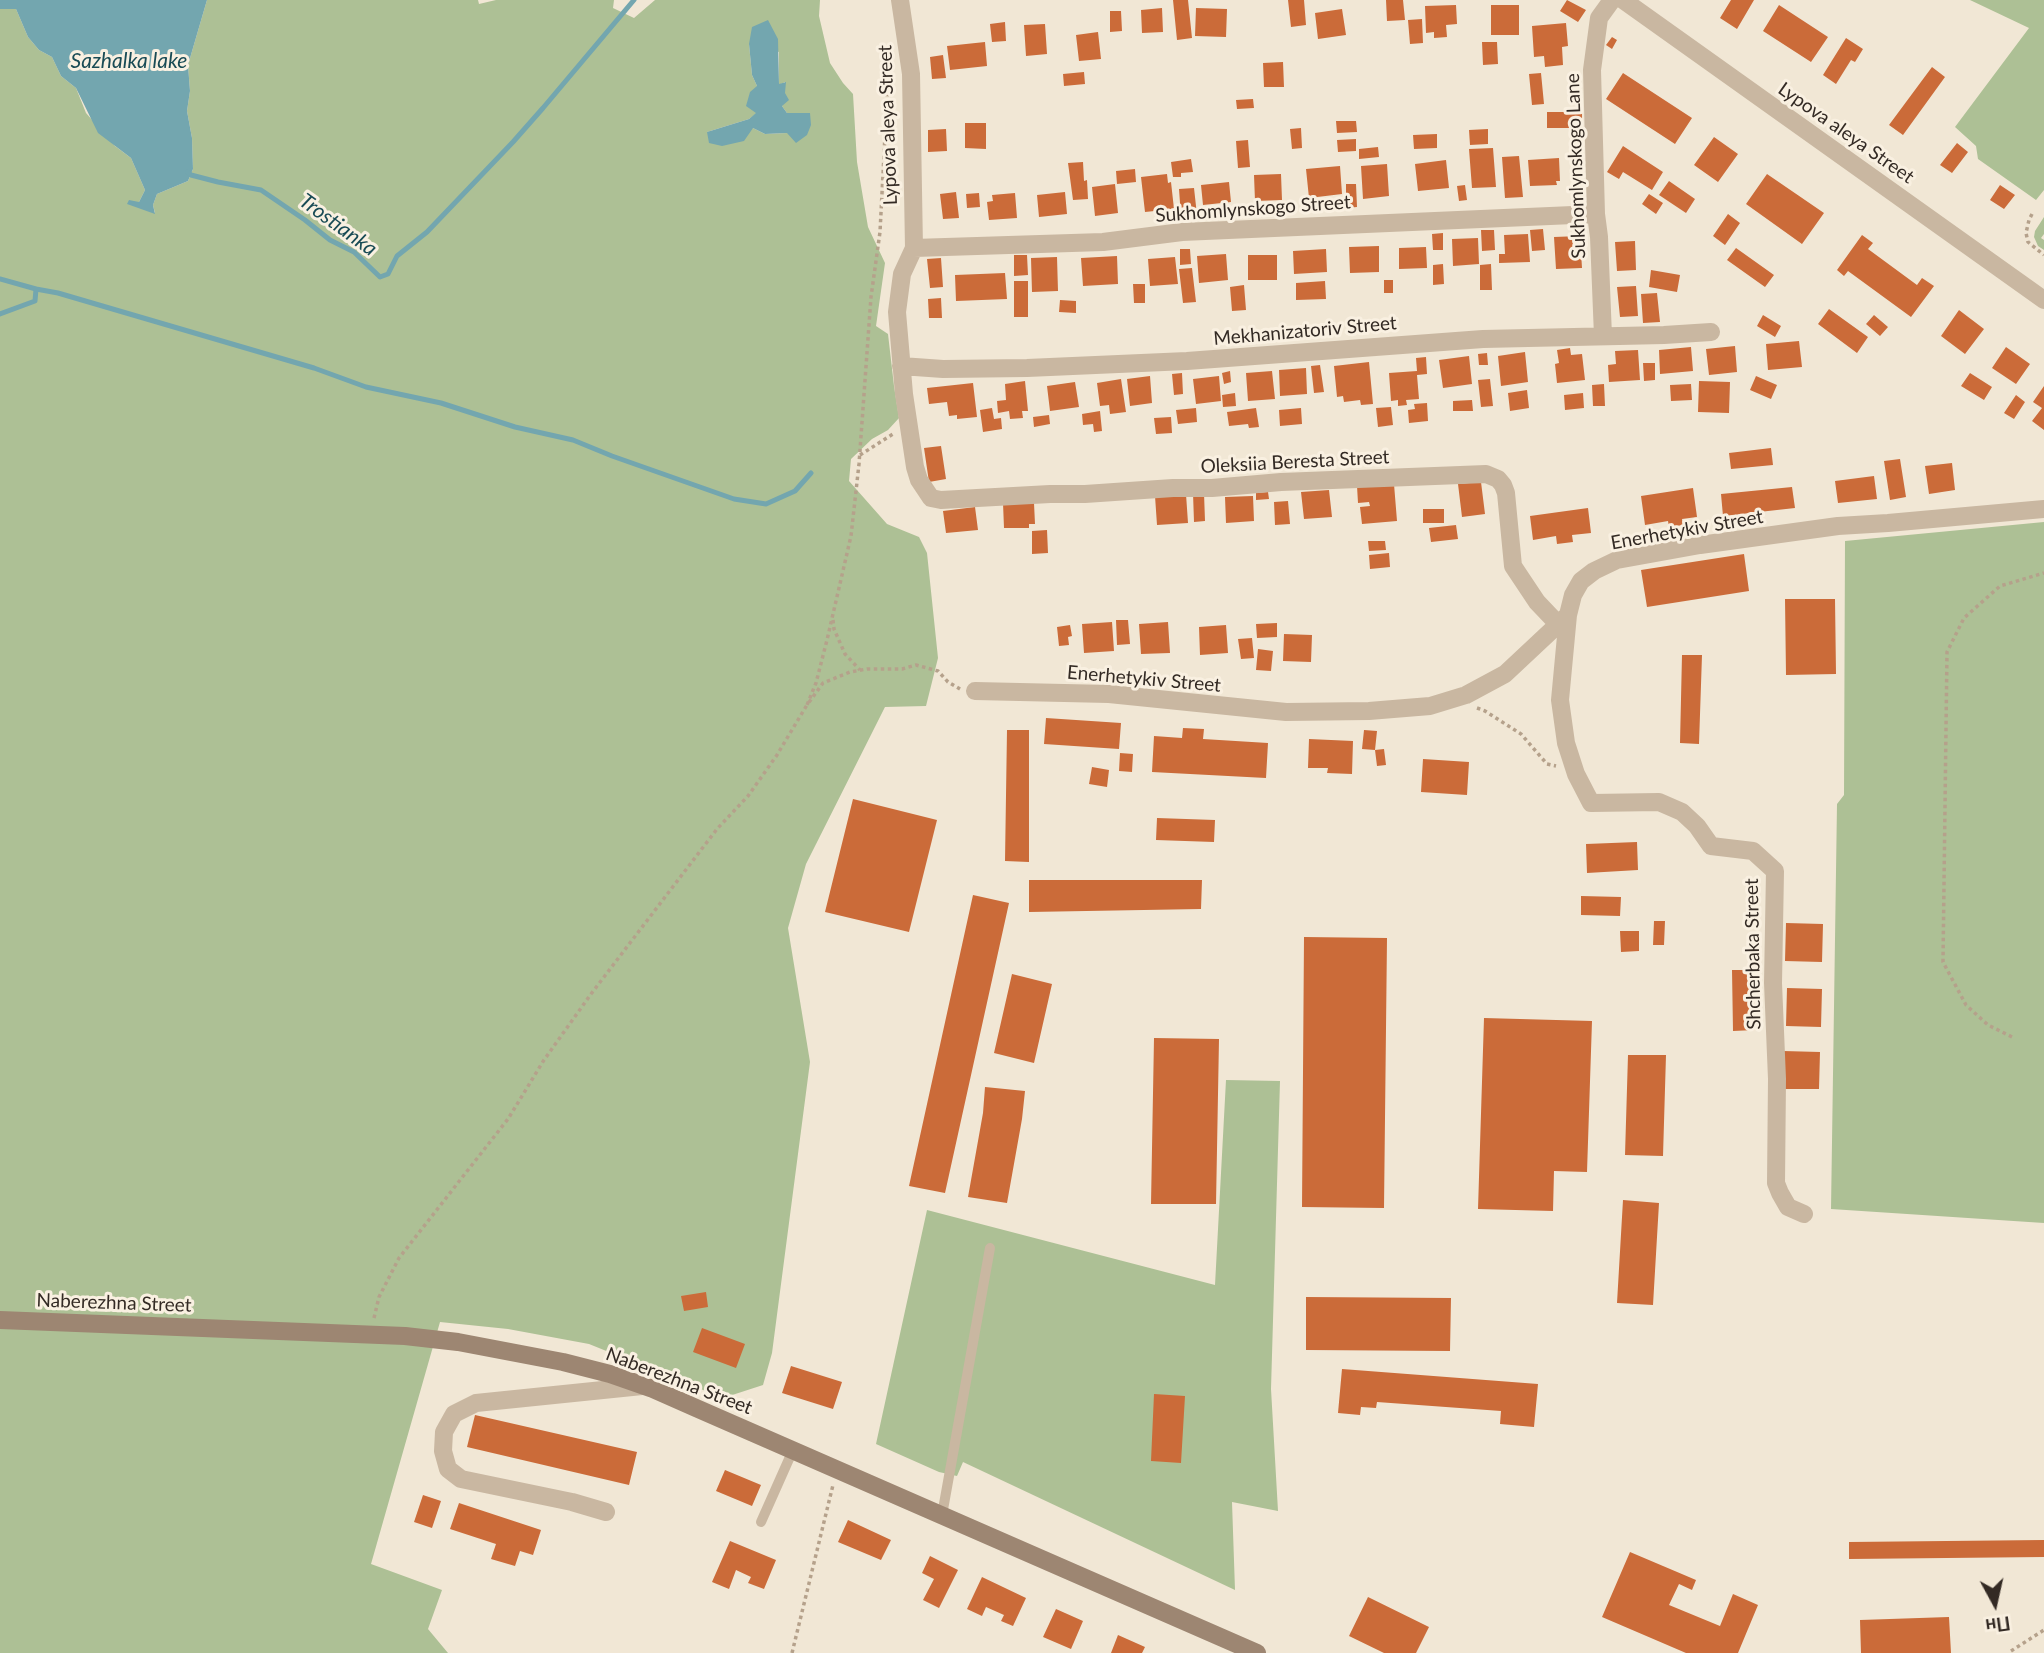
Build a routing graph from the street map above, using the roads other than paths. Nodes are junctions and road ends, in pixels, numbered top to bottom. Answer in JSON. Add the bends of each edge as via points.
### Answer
{"nodes":[{"id":1,"x":900,"y":0,"type":"edge"},
{"id":2,"x":1612,"y":0,"type":"edge"},
{"id":3,"x":1623,"y":0,"type":"edge"},
{"id":4,"x":1596,"y":214,"type":"junction"},
{"id":5,"x":914,"y":248,"type":"junction"},
{"id":6,"x":2044,"y":300,"type":"edge"},
{"id":7,"x":1711,"y":332,"type":"dead end"},
{"id":8,"x":1603,"y":336,"type":"junction"},
{"id":9,"x":901,"y":366,"type":"junction"},
{"id":10,"x":2044,"y":509,"type":"edge"},
{"id":11,"x":1562,"y":619,"type":"junction"},
{"id":12,"x":975,"y":691,"type":"road end"},
{"id":13,"x":1804,"y":1214,"type":"dead end"},
{"id":14,"x":990,"y":1248,"type":"dead end"},
{"id":15,"x":0,"y":1320,"type":"edge"},
{"id":16,"x":642,"y":1386,"type":"junction"},
{"id":17,"x":793,"y":1450,"type":"junction"},
{"id":18,"x":606,"y":1512,"type":"dead end"},
{"id":19,"x":942,"y":1515,"type":"junction"},
{"id":20,"x":761,"y":1522,"type":"dead end"},
{"id":21,"x":1257,"y":1653,"type":"edge"}],
"edges":[{"from":1,"to":5,"type":"street","name":"Lypova aleya Street","via":[[911,74]]},
{"from":2,"to":4,"type":"street","name":"Sukhomlynskogo Lane","via":[[1599,18],[1592,70]]},
{"from":3,"to":6,"type":"street","name":"Lypova aleya Street"},
{"from":4,"to":5,"type":"street","name":"Sukhomlynskogo Street"},
{"from":4,"to":8,"type":"street","name":"Sukhomlynskogo Lane"},
{"from":5,"to":9,"type":"street","via":[[898,295]]},
{"from":7,"to":8,"type":"street","name":"Mekhanizatoriv Street"},
{"from":8,"to":9,"type":"street","name":"Mekhanizatoriv Street","via":[[1482,339],[1027,368]]},
{"from":9,"to":11,"type":"street","name":"Oleksiia Beresta Street","via":[[915,467],[931,498],[1486,474],[1498,479],[1506,493],[1513,566],[1536,602]]},
{"from":10,"to":11,"type":"street","name":"Enerhetykiv Street","via":[[1838,526],[1617,560],[1581,581]]},
{"from":11,"to":12,"type":"street","name":"Enerhetykiv Street","via":[[1505,674],[1465,695],[1412,709],[1286,712],[1109,694]]},
{"from":11,"to":13,"type":"street","name":"Shcherbaka Street","via":[[1560,700],[1566,743],[1591,803],[1660,802],[1682,812],[1711,846],[1752,852],[1775,871],[1776,1183],[1788,1207]]},
{"from":14,"to":19,"type":"lane"},
{"from":15,"to":16,"type":"main road","name":"Naberezhna Street","via":[[458,1342],[563,1362]]},
{"from":16,"to":17,"type":"main road","name":"Naberezhna Street"},
{"from":16,"to":18,"type":"street","via":[[476,1402],[454,1413],[444,1432],[448,1469],[461,1479]]},
{"from":17,"to":19,"type":"main road","name":"Naberezhna Street"},
{"from":17,"to":20,"type":"lane"},
{"from":19,"to":21,"type":"main road","name":"Naberezhna Street"}]}
